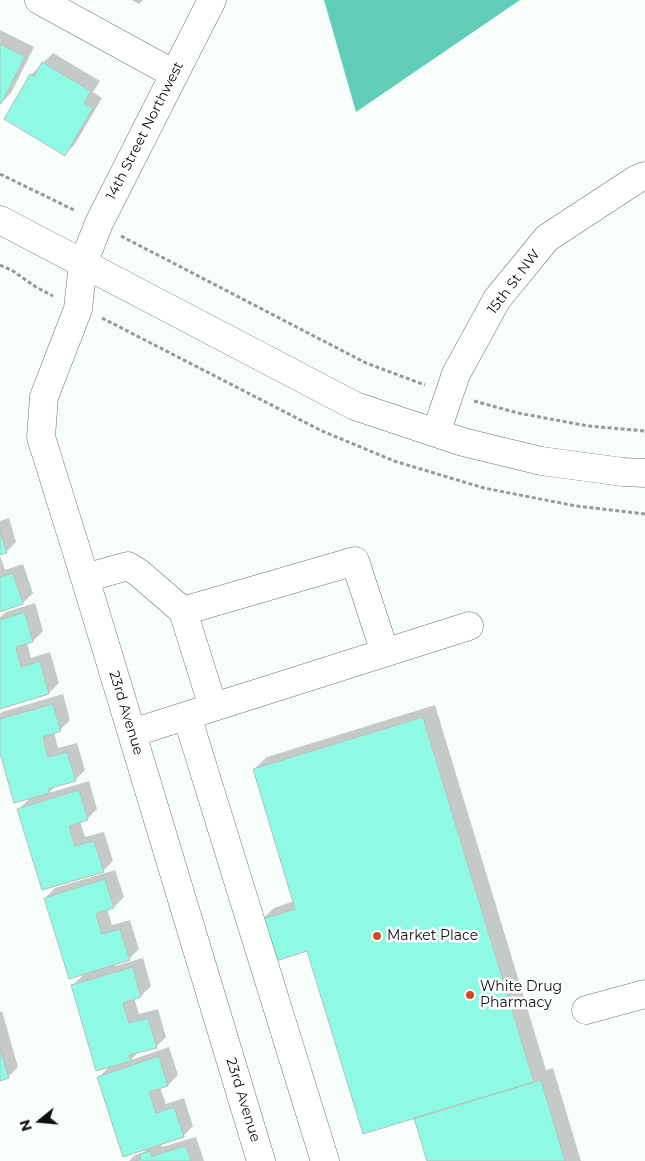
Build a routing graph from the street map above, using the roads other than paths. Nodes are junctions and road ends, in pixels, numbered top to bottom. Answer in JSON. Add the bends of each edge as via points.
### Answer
{"nodes":[{"id":1,"x":39,"y":0,"type":"edge"},
{"id":2,"x":212,"y":0,"type":"edge"},
{"id":3,"x":174,"y":74,"type":"junction"},
{"id":4,"x":645,"y":176,"type":"edge"},
{"id":5,"x":0,"y":220,"type":"edge"},
{"id":6,"x":83,"y":264,"type":"junction"},
{"id":7,"x":436,"y":433,"type":"junction"},
{"id":8,"x":645,"y":473,"type":"edge"},
{"id":9,"x":85,"y":578,"type":"junction"},
{"id":10,"x":183,"y":611,"type":"junction"},
{"id":11,"x":469,"y":626,"type":"dead end"},
{"id":12,"x":385,"y":653,"type":"junction"},
{"id":13,"x":212,"y":707,"type":"junction"},
{"id":14,"x":187,"y":716,"type":"junction"},
{"id":15,"x":132,"y":733,"type":"junction"},
{"id":16,"x":645,"y":994,"type":"edge"},
{"id":17,"x":586,"y":1010,"type":"dead end"},
{"id":18,"x":261,"y":1161,"type":"edge"},
{"id":19,"x":326,"y":1161,"type":"edge"}],
"edges":[{"from":1,"to":3,"type":"street"},
{"from":2,"to":3,"type":"street","name":"14th Street Northwest"},
{"from":3,"to":6,"type":"street","name":"14th Street Northwest","via":[[99,222]]},
{"from":4,"to":7,"type":"street","name":"15th St NW","via":[[547,238],[497,299],[456,374]]},
{"from":5,"to":6,"type":"street"},
{"from":6,"to":7,"type":"street","via":[[355,406]]},
{"from":6,"to":9,"type":"street","name":"23rd Avenue","via":[[78,309],[44,397],[41,437]]},
{"from":7,"to":8,"type":"street","via":[[541,461]]},
{"from":9,"to":10,"type":"street","via":[[128,566]]},
{"from":9,"to":15,"type":"street","name":"23rd Avenue"},
{"from":10,"to":12,"type":"street","via":[[355,561]]},
{"from":10,"to":13,"type":"street"},
{"from":11,"to":12,"type":"street"},
{"from":12,"to":13,"type":"street"},
{"from":13,"to":14,"type":"street"},
{"from":14,"to":15,"type":"street"},
{"from":14,"to":19,"type":"street"},
{"from":15,"to":18,"type":"street","name":"23rd Avenue"},
{"from":16,"to":17,"type":"street"}]}
